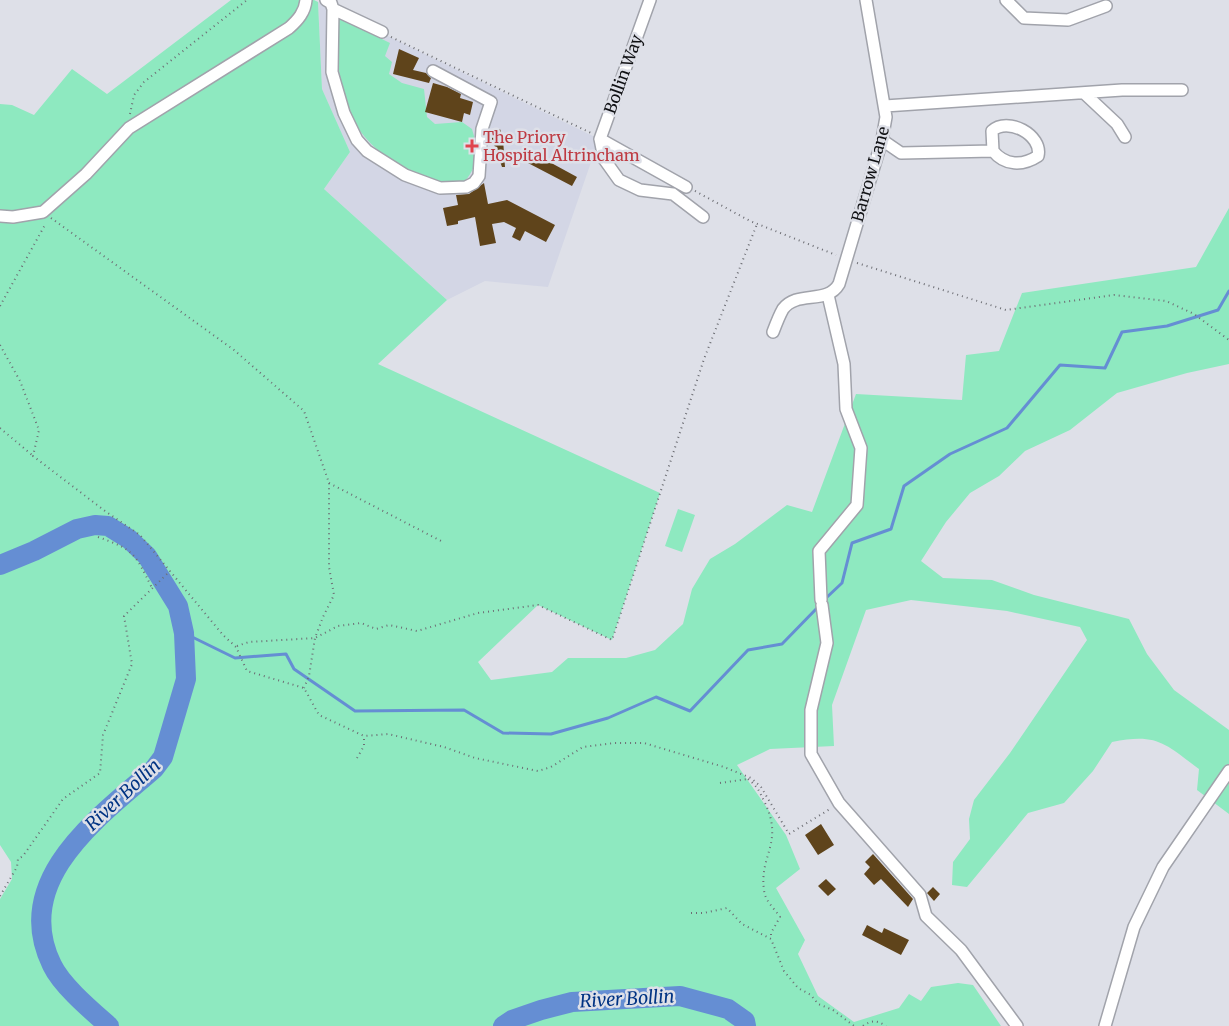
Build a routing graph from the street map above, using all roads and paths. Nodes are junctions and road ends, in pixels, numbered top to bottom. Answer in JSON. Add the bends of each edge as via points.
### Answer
{"nodes":[{"id":1,"x":247,"y":0,"type":"edge"},
{"id":2,"x":306,"y":0,"type":"edge"},
{"id":3,"x":650,"y":0,"type":"edge"},
{"id":4,"x":866,"y":0,"type":"edge"},
{"id":5,"x":1006,"y":0,"type":"edge"},
{"id":6,"x":329,"y":4,"type":"edge"},
{"id":7,"x":1106,"y":6,"type":"dead end"},
{"id":8,"x":382,"y":32,"type":"joint"},
{"id":9,"x":433,"y":71,"type":"dead end"},
{"id":10,"x":1182,"y":90,"type":"dead end"},
{"id":11,"x":1084,"y":93,"type":"junction"},
{"id":12,"x":885,"y":106,"type":"junction"},
{"id":13,"x":129,"y":128,"type":"junction"},
{"id":14,"x":1125,"y":137,"type":"dead end"},
{"id":15,"x":600,"y":138,"type":"junction"},
{"id":16,"x":882,"y":140,"type":"junction"},
{"id":17,"x":994,"y":151,"type":"dead end"},
{"id":18,"x":686,"y":187,"type":"joint"},
{"id":19,"x":0,"y":216,"type":"edge"},
{"id":20,"x":703,"y":217,"type":"dead end"},
{"id":21,"x":757,"y":224,"type":"junction"},
{"id":22,"x":846,"y":259,"type":"junction"},
{"id":23,"x":828,"y":295,"type":"junction"},
{"id":24,"x":0,"y":306,"type":"edge"},
{"id":25,"x":773,"y":332,"type":"dead end"},
{"id":26,"x":1229,"y":340,"type":"edge"},
{"id":27,"x":0,"y":345,"type":"edge"},
{"id":28,"x":0,"y":428,"type":"edge"},
{"id":29,"x":32,"y":456,"type":"junction"},
{"id":30,"x":329,"y":483,"type":"junction"},
{"id":31,"x":98,"y":537,"type":"dead end"},
{"id":32,"x":443,"y":542,"type":"dead end"},
{"id":33,"x":170,"y":570,"type":"junction"},
{"id":34,"x":152,"y":588,"type":"junction"},
{"id":35,"x":315,"y":638,"type":"junction"},
{"id":36,"x":236,"y":646,"type":"junction"},
{"id":37,"x":304,"y":688,"type":"junction"},
{"id":38,"x":364,"y":736,"type":"junction"},
{"id":39,"x":357,"y":758,"type":"dead end"},
{"id":40,"x":1229,"y":771,"type":"edge"},
{"id":41,"x":752,"y":778,"type":"junction"},
{"id":42,"x":748,"y":779,"type":"junction"},
{"id":43,"x":720,"y":782,"type":"dead end"},
{"id":44,"x":839,"y":803,"type":"junction"},
{"id":45,"x":0,"y":896,"type":"edge"},
{"id":46,"x":691,"y":913,"type":"dead end"},
{"id":47,"x":771,"y":939,"type":"junction"},
{"id":48,"x":854,"y":1026,"type":"edge"},
{"id":49,"x":863,"y":1026,"type":"edge"},
{"id":50,"x":886,"y":1026,"type":"edge"},
{"id":51,"x":1017,"y":1026,"type":"edge"},
{"id":52,"x":1105,"y":1026,"type":"edge"}],
"edges":[{"from":1,"to":13,"type":"path","via":[[144,82],[130,107]]},
{"from":2,"to":13,"type":"street","via":[[300,18],[289,28]]},
{"from":3,"to":15,"type":"street","name":"Bollin Way"},
{"from":4,"to":12,"type":"street","name":"Barrow Lane"},
{"from":5,"to":7,"type":"street","via":[[1024,18],[1068,20]]},
{"from":6,"to":8,"type":"street"},
{"from":6,"to":9,"type":"street","via":[[332,72],[357,140],[375,157],[418,181],[440,188],[466,187],[479,176],[482,128],[491,102]]},
{"from":8,"to":15,"type":"path"},
{"from":10,"to":11,"type":"street"},
{"from":11,"to":12,"type":"street"},
{"from":11,"to":14,"type":"street","via":[[1117,124]]},
{"from":12,"to":16,"type":"street","name":"Barrow Lane"},
{"from":13,"to":19,"type":"street","via":[[86,174],[43,212]]},
{"from":15,"to":18,"type":"street"},
{"from":15,"to":20,"type":"street","via":[[604,159],[619,180],[640,190],[673,194]]},
{"from":16,"to":17,"type":"street","via":[[901,153]]},
{"from":16,"to":22,"type":"street","name":"Barrow Lane"},
{"from":18,"to":21,"type":"path"},
{"from":21,"to":22,"type":"path"},
{"from":21,"to":35,"type":"path","via":[[704,359],[612,640],[538,605],[478,612],[417,631],[389,625],[376,629],[361,623],[338,626]]},
{"from":22,"to":23,"type":"street","name":"Barrow Lane","via":[[839,284]]},
{"from":22,"to":26,"type":"path","via":[[1006,310],[1114,295],[1166,301],[1194,314]]},
{"from":23,"to":25,"type":"street","via":[[793,301],[784,308]]},
{"from":23,"to":44,"type":"street","via":[[844,364],[846,409],[861,448],[857,504],[819,551],[827,643],[811,710],[811,754]]},
{"from":24,"to":30,"type":"path","via":[[49,217],[234,350],[298,403],[310,422]]},
{"from":27,"to":29,"type":"path","via":[[20,380],[39,430]]},
{"from":28,"to":29,"type":"path"},
{"from":29,"to":33,"type":"path","via":[[140,535]]},
{"from":30,"to":32,"type":"path"},
{"from":30,"to":35,"type":"path","via":[[328,567],[334,595]]},
{"from":31,"to":34,"type":"path","via":[[125,546],[138,560]]},
{"from":33,"to":34,"type":"path"},
{"from":33,"to":36,"type":"path"},
{"from":34,"to":45,"type":"path","via":[[124,616],[132,664],[102,735],[100,773],[63,798],[18,859],[17,867]]},
{"from":35,"to":36,"type":"path","via":[[250,642]]},
{"from":35,"to":37,"type":"path"},
{"from":36,"to":37,"type":"path","via":[[247,670]]},
{"from":37,"to":38,"type":"path","via":[[319,715]]},
{"from":38,"to":39,"type":"path","via":[[364,746]]},
{"from":38,"to":41,"type":"path","via":[[388,734],[538,771],[551,767],[583,747],[644,743]]},
{"from":40,"to":52,"type":"street","via":[[1163,866],[1134,927]]},
{"from":41,"to":42,"type":"path"},
{"from":41,"to":44,"type":"path","via":[[761,787],[789,834]]},
{"from":42,"to":43,"type":"path"},
{"from":42,"to":47,"type":"path","via":[[762,793],[772,819],[772,846],[764,892],[780,917],[771,932]]},
{"from":44,"to":51,"type":"street","via":[[920,895],[926,916],[961,950]]},
{"from":46,"to":47,"type":"path","via":[[727,908],[742,924]]},
{"from":47,"to":48,"type":"path","via":[[784,971],[798,988]]},
{"from":49,"to":50,"type":"path","via":[[869,1021]]}]}
